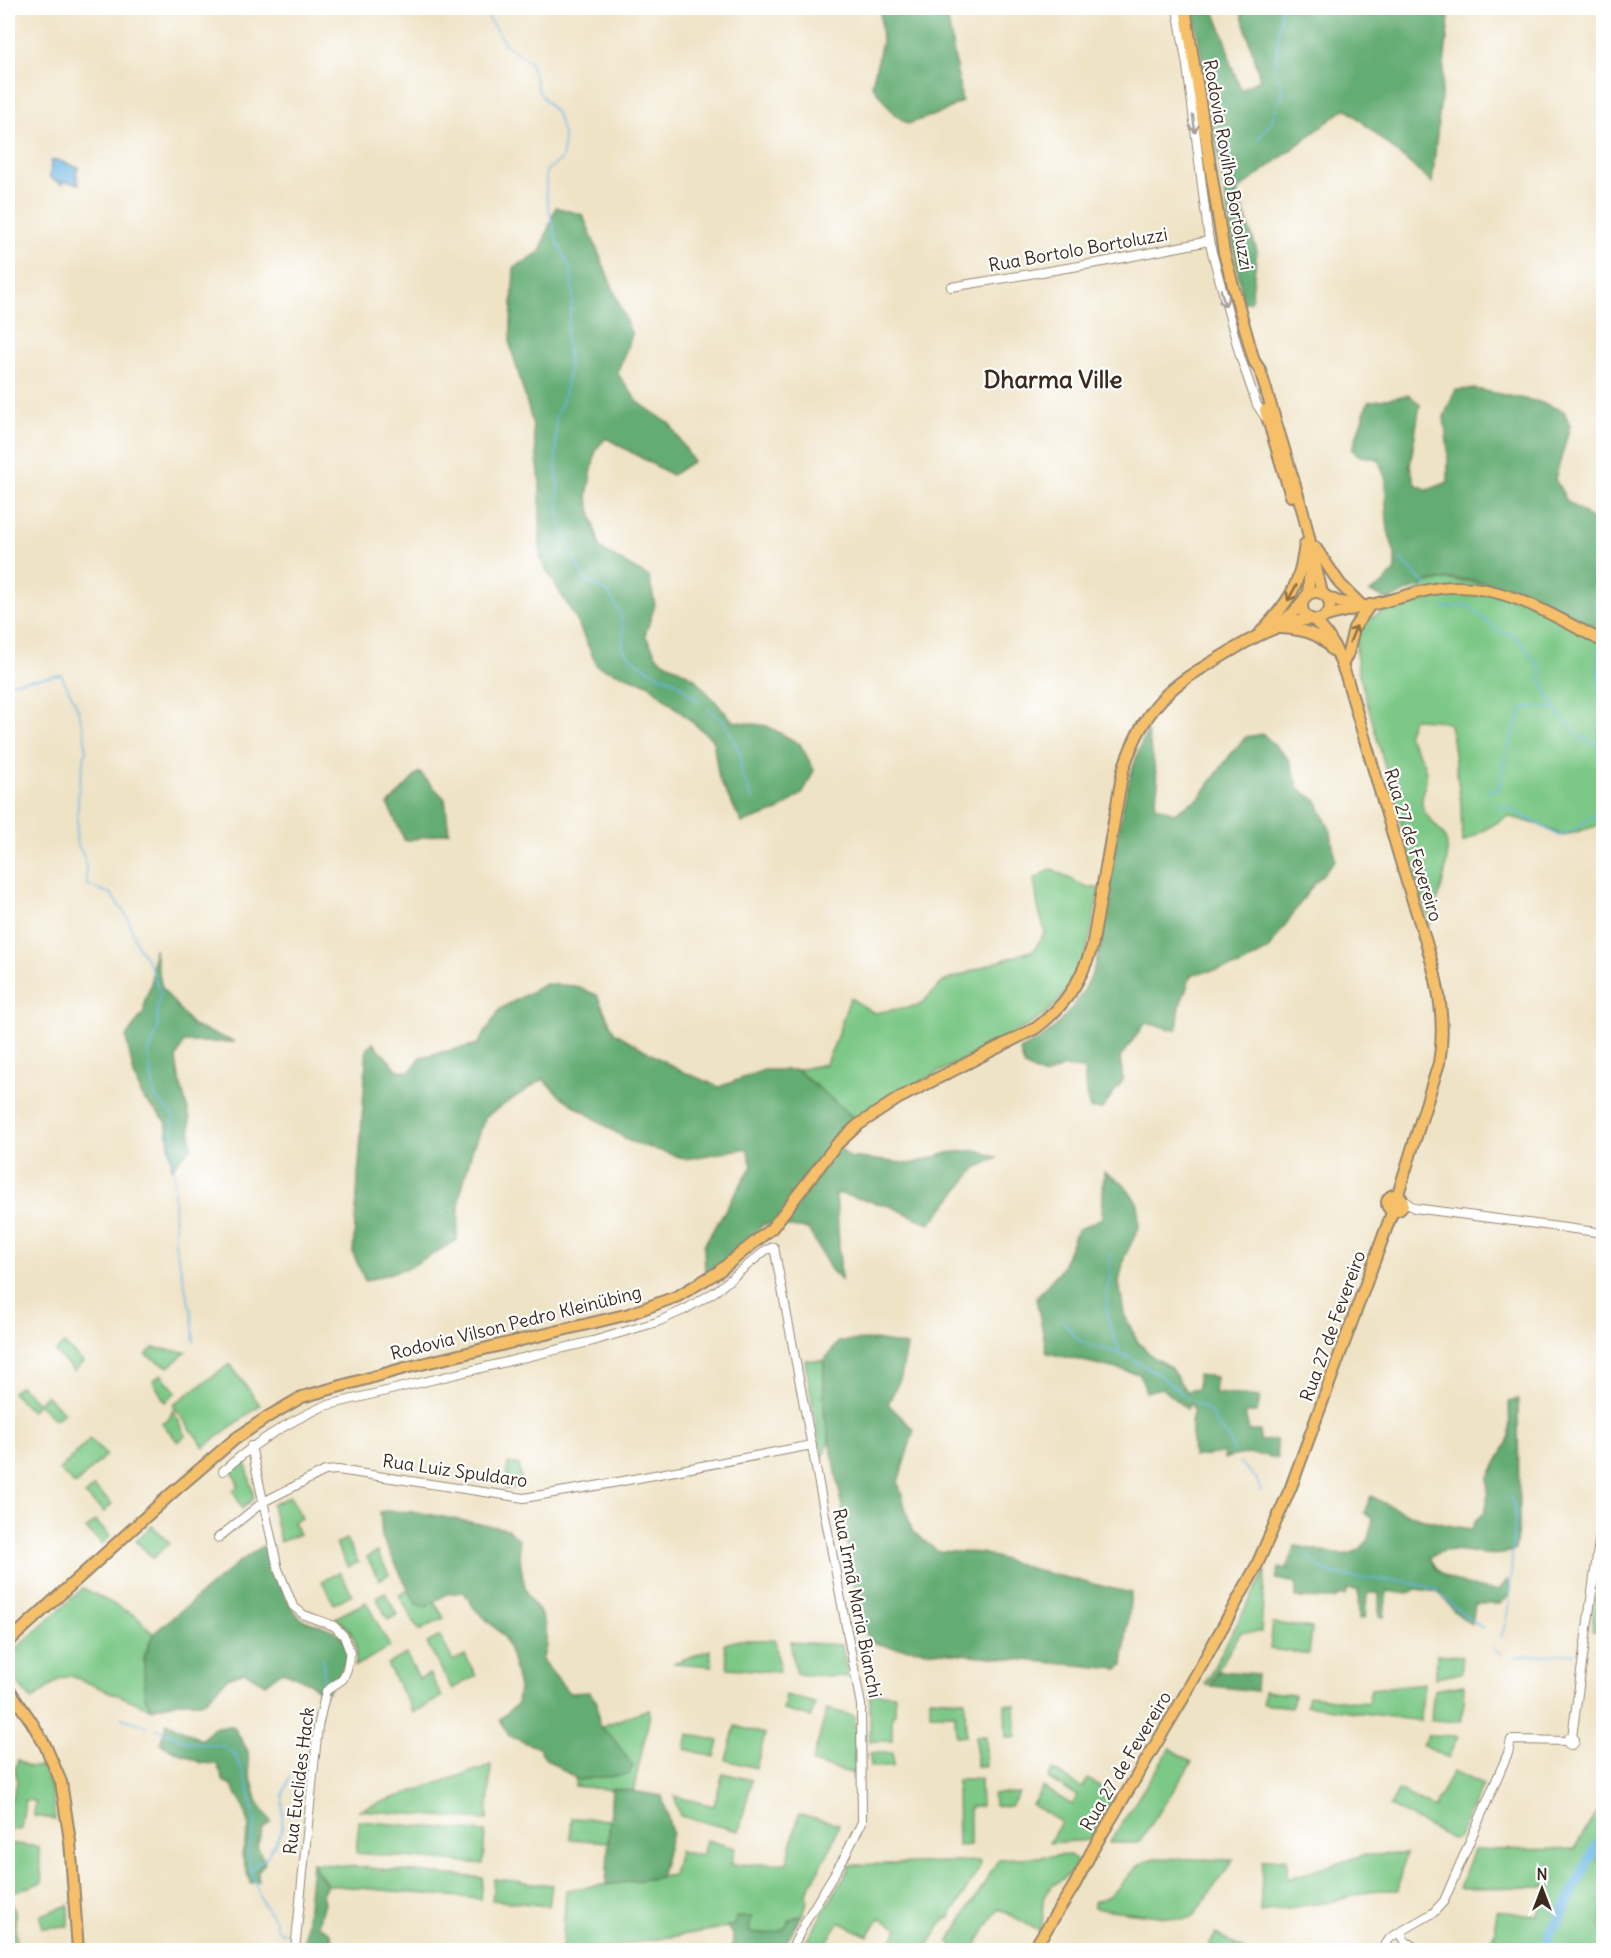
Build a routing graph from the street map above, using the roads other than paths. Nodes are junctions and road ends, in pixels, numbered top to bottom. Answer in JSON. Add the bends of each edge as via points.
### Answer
{"nodes":[{"id":1,"x":1177,"y":8,"type":"edge"},
{"id":2,"x":1185,"y":8,"type":"edge"},
{"id":3,"x":1209,"y":242,"type":"junction"},
{"id":4,"x":951,"y":287,"type":"dead end"},
{"id":5,"x":1254,"y":361,"type":"junction"},
{"id":6,"x":1268,"y":420,"type":"junction"},
{"id":7,"x":1308,"y":543,"type":"junction"},
{"id":8,"x":1324,"y":595,"type":"junction"},
{"id":9,"x":1306,"y":598,"type":"junction"},
{"id":10,"x":1366,"y":605,"type":"junction"},
{"id":11,"x":1327,"y":616,"type":"junction"},
{"id":12,"x":1312,"y":620,"type":"junction"},
{"id":13,"x":1275,"y":628,"type":"junction"},
{"id":14,"x":1260,"y":633,"type":"junction"},
{"id":15,"x":1604,"y":642,"type":"edge"},
{"id":16,"x":1342,"y":665,"type":"junction"},
{"id":17,"x":1398,"y":1203,"type":"junction"},
{"id":18,"x":1604,"y":1233,"type":"edge"},
{"id":19,"x":812,"y":1445,"type":"junction"},
{"id":20,"x":251,"y":1446,"type":"junction"},
{"id":21,"x":223,"y":1471,"type":"dead end"},
{"id":22,"x":263,"y":1502,"type":"junction"},
{"id":23,"x":1604,"y":1505,"type":"edge"},
{"id":24,"x":218,"y":1538,"type":"dead end"},
{"id":25,"x":8,"y":1642,"type":"edge"},
{"id":26,"x":8,"y":1688,"type":"edge"},
{"id":27,"x":1400,"y":1932,"type":"junction"},
{"id":28,"x":78,"y":1950,"type":"edge"},
{"id":29,"x":295,"y":1950,"type":"edge"},
{"id":30,"x":791,"y":1950,"type":"edge"},
{"id":31,"x":1033,"y":1950,"type":"edge"},
{"id":32,"x":1382,"y":1950,"type":"edge"},
{"id":33,"x":1419,"y":1950,"type":"edge"}],
"edges":[{"from":1,"to":3,"type":"street","one_way":true},
{"from":2,"to":5,"type":"main road","name":"Rodovia Rovilho Bortoluzzi","via":[[1224,253]]},
{"from":3,"to":4,"type":"street","name":"Rua Bortolo Bortoluzzi"},
{"from":3,"to":6,"type":"street","one_way":true,"via":[[1240,356],[1257,405]]},
{"from":5,"to":6,"type":"main road","name":"Rodovia Rovilho Bortoluzzi"},
{"from":5,"to":7,"type":"main road","name":"Rodovia Rovilho Bortoluzzi","via":[[1287,455]]},
{"from":6,"to":7,"type":"main road","name":"Rodovia Rovilho Bortoluzzi"},
{"from":7,"to":8,"type":"main road","name":"Rodovia Rovilho Bortoluzzi"},
{"from":7,"to":9,"type":"main road","name":"Rodovia Rovilho Bortoluzzi"},
{"from":7,"to":10,"type":"main road","via":[[1340,584]]},
{"from":7,"to":14,"type":"main road","one_way":true,"via":[[1295,590]]},
{"from":8,"to":9,"type":"main road"},
{"from":8,"to":10,"type":"main road","via":[[1339,602]]},
{"from":8,"to":11,"type":"main road","via":[[1331,609]]},
{"from":9,"to":12,"type":"main road","via":[[1303,612]]},
{"from":9,"to":13,"type":"main road","name":"Rodovia Vilson Pedro Kleinübing"},
{"from":10,"to":11,"type":"main road"},
{"from":10,"to":15,"type":"main road","via":[[1440,588],[1486,589],[1535,607]]},
{"from":16,"to":10,"type":"main road","one_way":true},
{"from":11,"to":12,"type":"main road"},
{"from":11,"to":16,"type":"main road","name":"Rua 27 de Fevereiro"},
{"from":12,"to":13,"type":"main road","name":"Rodovia Vilson Pedro Kleinübing"},
{"from":12,"to":16,"type":"main road","name":"Rua 27 de Fevereiro","via":[[1326,631]]},
{"from":13,"to":14,"type":"main road","name":"Rodovia Vilson Pedro Kleinübing"},
{"from":13,"to":16,"type":"main road","via":[[1312,634],[1328,644]]},
{"from":14,"to":25,"type":"main road","name":"Rodovia Vilson Pedro Kleinübing","via":[[1167,693],[1131,747],[1117,797],[1092,947],[1075,988],[1050,1017],[1036,1028],[899,1098],[858,1125],[836,1145],[772,1228],[718,1272],[678,1296],[629,1314],[312,1394],[269,1416],[199,1470]]},
{"from":16,"to":17,"type":"main road","name":"Rua 27 de Fevereiro","via":[[1440,993],[1439,1063],[1417,1127]]},
{"from":17,"to":18,"type":"street"},
{"from":17,"to":31,"type":"main road","name":"Rua 27 de Fevereiro","via":[[1291,1487],[1256,1567],[1074,1886]]},
{"from":19,"to":20,"type":"street","name":"Rua Irmã Maria Bianchi","via":[[774,1247],[716,1291],[657,1322],[324,1406]]},
{"from":19,"to":22,"type":"street","name":"Rua Luiz Spuldaro","via":[[524,1498],[331,1470]]},
{"from":19,"to":30,"type":"street","name":"Rua Irmã Maria Bianchi","via":[[861,1705],[863,1815],[845,1856]]},
{"from":20,"to":21,"type":"street"},
{"from":20,"to":22,"type":"street","name":"Rua Euclides Hack"},
{"from":22,"to":24,"type":"street","name":"Rua Luiz Spuldaro"},
{"from":22,"to":29,"type":"street","name":"Rua Euclides Hack","via":[[278,1569],[293,1606],[304,1616],[334,1626],[344,1636],[350,1652],[343,1678],[326,1691],[318,1727]]},
{"from":23,"to":27,"type":"street","via":[[1569,1739],[1511,1740],[1444,1901]]},
{"from":26,"to":28,"type":"main road","via":[[41,1737],[61,1782]]},
{"from":27,"to":32,"type":"street"},
{"from":27,"to":33,"type":"street","via":[[1405,1941]]}]}
